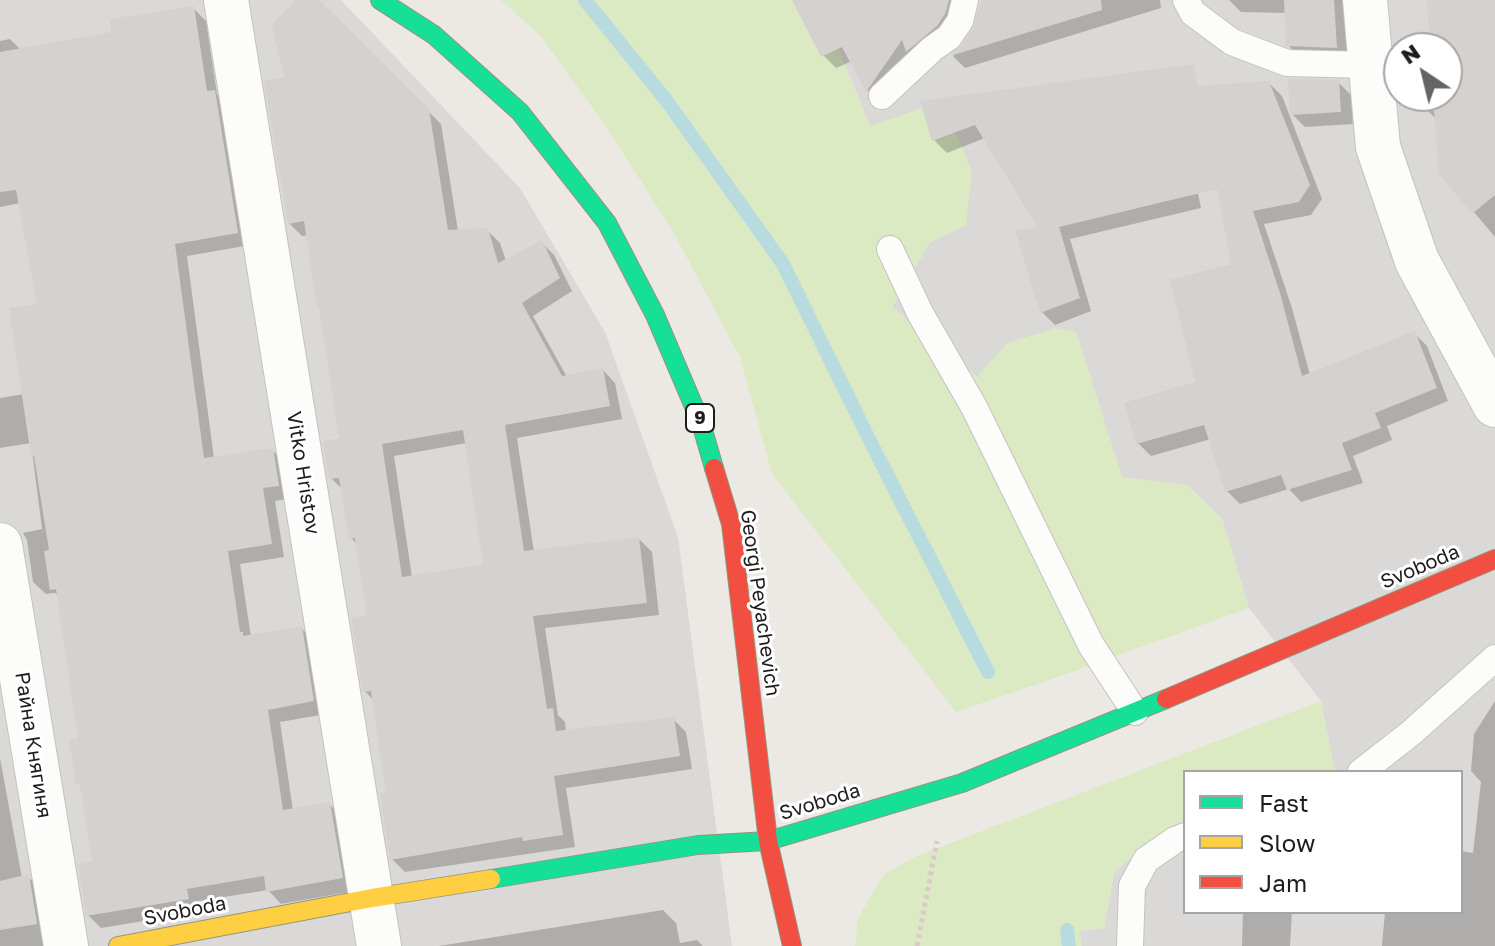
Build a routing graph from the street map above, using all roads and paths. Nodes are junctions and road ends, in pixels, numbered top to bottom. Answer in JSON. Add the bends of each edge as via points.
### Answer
{"nodes":[{"id":1,"x":226,"y":0,"type":"edge"},
{"id":2,"x":380,"y":0,"type":"edge"},
{"id":3,"x":965,"y":0,"type":"edge"},
{"id":4,"x":1186,"y":0,"type":"edge"},
{"id":5,"x":1365,"y":0,"type":"edge"},
{"id":6,"x":1370,"y":65,"type":"junction"},
{"id":7,"x":882,"y":96,"type":"dead end"},
{"id":8,"x":890,"y":249,"type":"dead end"},
{"id":9,"x":1495,"y":405,"type":"edge"},
{"id":10,"x":0,"y":545,"type":"edge"},
{"id":11,"x":1495,"y":559,"type":"edge"},
{"id":12,"x":1495,"y":658,"type":"edge"},
{"id":13,"x":1135,"y":712,"type":"junction"},
{"id":14,"x":1364,"y":770,"type":"edge"},
{"id":15,"x":955,"y":785,"type":"junction"},
{"id":16,"x":1183,"y":837,"type":"edge"},
{"id":17,"x":768,"y":841,"type":"junction"},
{"id":18,"x":372,"y":898,"type":"junction"},
{"id":19,"x":66,"y":946,"type":"edge"},
{"id":20,"x":118,"y":946,"type":"edge"},
{"id":21,"x":379,"y":946,"type":"edge"},
{"id":22,"x":792,"y":946,"type":"edge"},
{"id":23,"x":917,"y":946,"type":"edge"},
{"id":24,"x":1130,"y":946,"type":"edge"}],
"edges":[{"from":1,"to":18,"type":"street","name":"Vitko Hristov"},
{"from":2,"to":17,"type":"street","name":"Georgi Peyachevich","number":"9","via":[[434,35],[520,112],[607,223],[655,315],[701,423],[731,524]]},
{"from":3,"to":7,"type":"lane","via":[[949,37]]},
{"from":4,"to":6,"type":"lane","via":[[1193,13],[1232,42],[1287,63]]},
{"from":5,"to":6,"type":"street"},
{"from":6,"to":9,"type":"street","via":[[1378,147],[1417,261]]},
{"from":8,"to":13,"type":"lane","via":[[1091,645]]},
{"from":10,"to":19,"type":"street","name":"Райна Княгиня"},
{"from":11,"to":13,"type":"street","name":"Svoboda"},
{"from":12,"to":14,"type":"lane"},
{"from":13,"to":15,"type":"street","name":"Svoboda"},
{"from":15,"to":17,"type":"street","name":"Svoboda"},
{"from":15,"to":23,"type":"path"},
{"from":16,"to":24,"type":"lane","via":[[1146,860],[1132,886]]},
{"from":17,"to":18,"type":"street","name":"Svoboda","via":[[698,845]]},
{"from":17,"to":22,"type":"street","name":"Georgi Peyachevich","number":"9"},
{"from":18,"to":20,"type":"street","name":"Svoboda"},
{"from":18,"to":21,"type":"street","name":"Vitko Hristov"}]}
